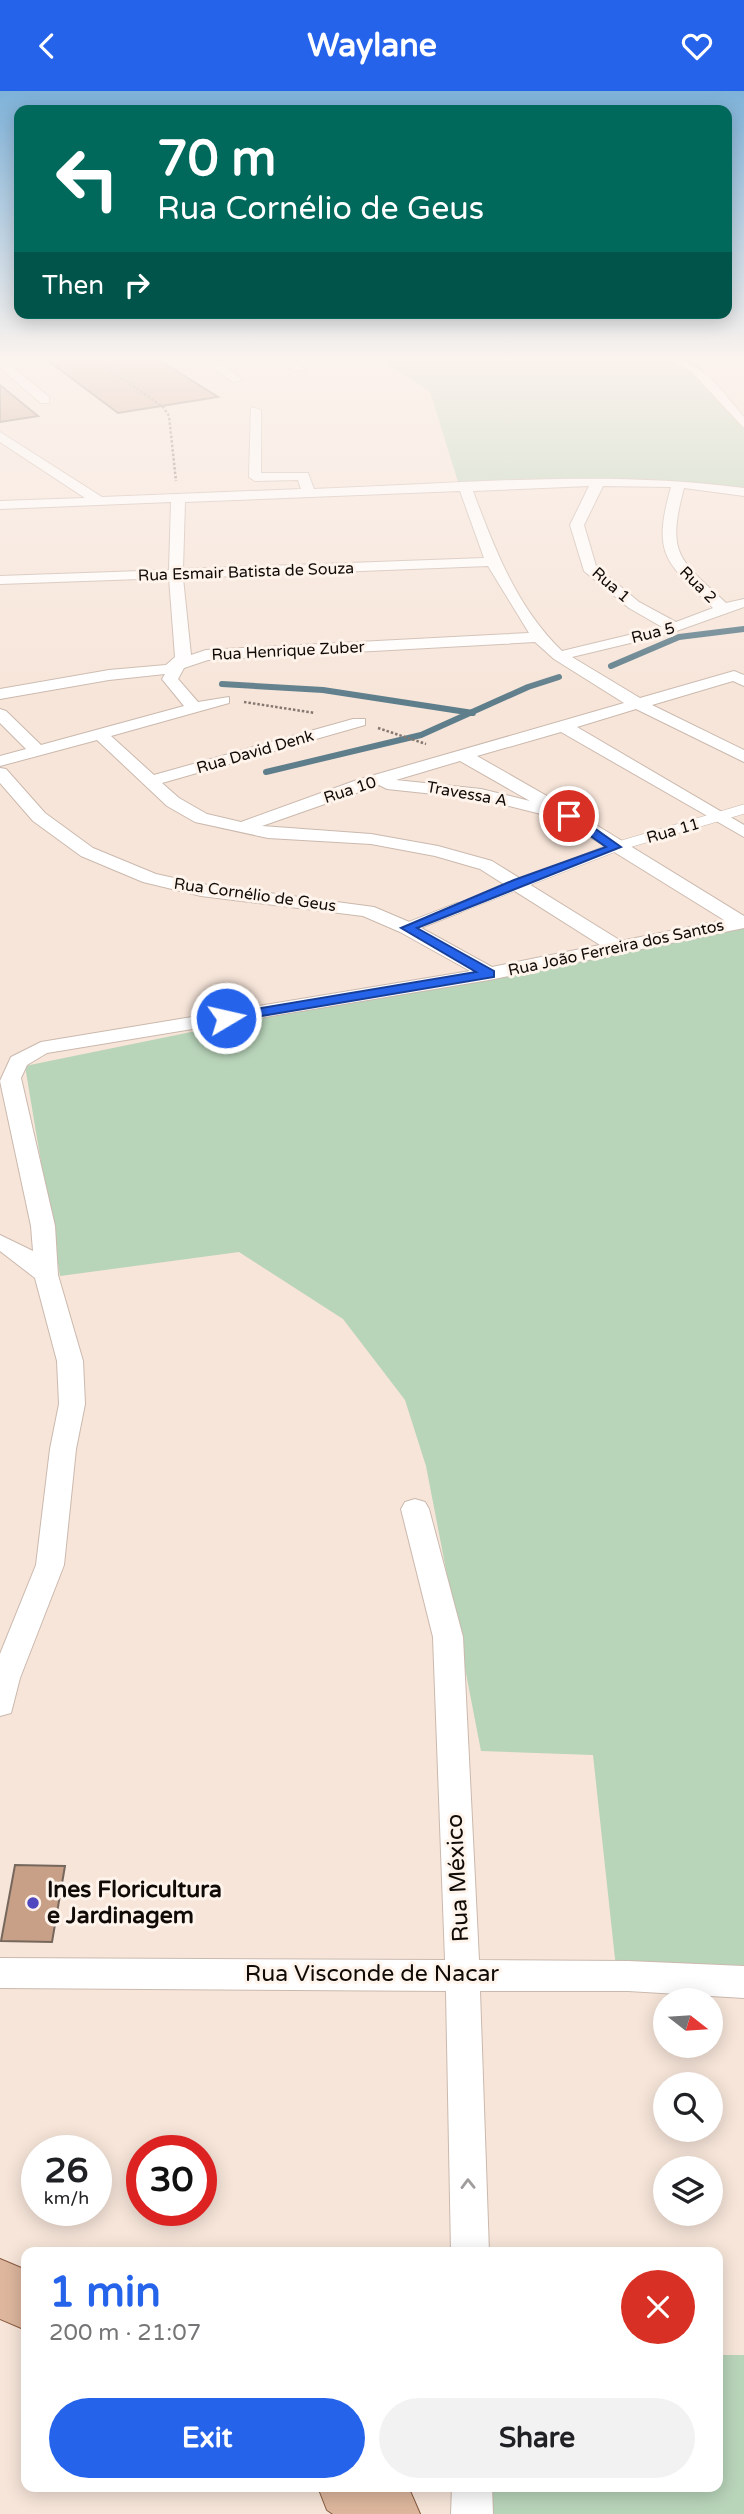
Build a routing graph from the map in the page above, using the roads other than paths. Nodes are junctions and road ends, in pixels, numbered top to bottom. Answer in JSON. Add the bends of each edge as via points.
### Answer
{"nodes":[{"id":1,"x":56,"y":473,"type":"edge"},
{"id":2,"x":255,"y":473,"type":"edge"},
{"id":3,"x":598,"y":482,"type":"junction"},
{"id":4,"x":679,"y":483,"type":"junction"},
{"id":5,"x":465,"y":487,"type":"junction"},
{"id":6,"x":744,"y":492,"type":"edge"},
{"id":7,"x":309,"y":493,"type":"junction"},
{"id":8,"x":178,"y":499,"type":"junction"},
{"id":9,"x":100,"y":502,"type":"junction"},
{"id":10,"x":0,"y":505,"type":"edge"},
{"id":11,"x":492,"y":562,"type":"junction"},
{"id":12,"x":176,"y":575,"type":"junction"},
{"id":13,"x":0,"y":580,"type":"edge"},
{"id":14,"x":744,"y":603,"type":"edge"},
{"id":15,"x":721,"y":607,"type":"junction"},
{"id":16,"x":674,"y":628,"type":"junction"},
{"id":17,"x":539,"y":638,"type":"junction"},
{"id":18,"x":559,"y":656,"type":"junction"},
{"id":19,"x":176,"y":666,"type":"junction"},
{"id":20,"x":739,"y":679,"type":"edge"},
{"id":21,"x":0,"y":694,"type":"edge"},
{"id":22,"x":223,"y":700,"type":"dead end"},
{"id":23,"x":636,"y":703,"type":"junction"},
{"id":24,"x":195,"y":708,"type":"junction"},
{"id":25,"x":0,"y":714,"type":"edge"},
{"id":26,"x":359,"y":722,"type":"dead end"},
{"id":27,"x":565,"y":727,"type":"junction"},
{"id":28,"x":100,"y":734,"type":"junction"},
{"id":29,"x":38,"y":751,"type":"junction"},
{"id":30,"x":464,"y":756,"type":"junction"},
{"id":31,"x":744,"y":757,"type":"edge"},
{"id":32,"x":0,"y":761,"type":"edge"},
{"id":33,"x":0,"y":772,"type":"edge"},
{"id":34,"x":150,"y":781,"type":"junction"},
{"id":35,"x":363,"y":784,"type":"junction"},
{"id":36,"x":744,"y":809,"type":"edge"},
{"id":37,"x":569,"y":816,"type":"junction"},
{"id":38,"x":721,"y":818,"type":"junction"},
{"id":39,"x":239,"y":829,"type":"junction"},
{"id":40,"x":744,"y":832,"type":"edge"},
{"id":41,"x":615,"y":847,"type":"junction"},
{"id":42,"x":518,"y":882,"type":"junction"},
{"id":43,"x":743,"y":922,"type":"edge"},
{"id":44,"x":407,"y":928,"type":"junction"},
{"id":45,"x":618,"y":948,"type":"junction"},
{"id":46,"x":489,"y":974,"type":"junction"},
{"id":47,"x":0,"y":1242,"type":"edge"},
{"id":48,"x":47,"y":1275,"type":"junction"},
{"id":49,"x":415,"y":1509,"type":"dead end"},
{"id":50,"x":2,"y":1687,"type":"edge"},
{"id":51,"x":0,"y":1973,"type":"edge"},
{"id":52,"x":463,"y":1975,"type":"junction"},
{"id":53,"x":744,"y":1982,"type":"edge"},
{"id":54,"x":470,"y":2247,"type":"edge"},
{"id":55,"x":0,"y":2289,"type":"edge"},
{"id":56,"x":21,"y":2298,"type":"edge"},
{"id":57,"x":357,"y":2492,"type":"edge"},
{"id":58,"x":472,"y":2492,"type":"edge"},
{"id":59,"x":387,"y":2514,"type":"edge"},
{"id":60,"x":472,"y":2514,"type":"edge"}],
"edges":[{"from":1,"to":9,"type":"street"},
{"from":2,"to":7,"type":"street","via":[[255,477],[303,476]]},
{"from":3,"to":4,"type":"street"},
{"from":3,"to":5,"type":"street"},
{"from":3,"to":16,"type":"street","name":"Rua 1","via":[[577,525],[589,568],[634,605]]},
{"from":4,"to":6,"type":"street"},
{"from":4,"to":15,"type":"street","name":"Rua 2","via":[[666,523],[672,559]]},
{"from":5,"to":7,"type":"street"},
{"from":5,"to":11,"type":"street"},
{"from":7,"to":8,"type":"street"},
{"from":8,"to":9,"type":"street"},
{"from":8,"to":12,"type":"street"},
{"from":9,"to":10,"type":"street"},
{"from":11,"to":12,"type":"street","name":"Rua Esmair Batista de Souza"},
{"from":11,"to":17,"type":"street"},
{"from":12,"to":13,"type":"street","name":"Rua Esmair Batista de Souza"},
{"from":12,"to":19,"type":"street","via":[[183,657]]},
{"from":14,"to":15,"type":"street","name":"Rua 5"},
{"from":15,"to":16,"type":"street","name":"Rua 5"},
{"from":16,"to":18,"type":"street","name":"Rua 5"},
{"from":17,"to":18,"type":"street"},
{"from":17,"to":19,"type":"street","name":"Rua Henrique Zuber","via":[[206,655]]},
{"from":18,"to":23,"type":"street"},
{"from":19,"to":21,"type":"street","name":"Rua Henrique Zuber"},
{"from":19,"to":24,"type":"street","via":[[170,679]]},
{"from":20,"to":23,"type":"street","name":"Rua 10"},
{"from":22,"to":24,"type":"street"},
{"from":23,"to":27,"type":"street","name":"Rua 10"},
{"from":23,"to":31,"type":"street"},
{"from":24,"to":28,"type":"street"},
{"from":25,"to":29,"type":"street"},
{"from":26,"to":34,"type":"street","name":"Rua David Denk"},
{"from":27,"to":30,"type":"street","name":"Rua 10"},
{"from":27,"to":38,"type":"street"},
{"from":28,"to":29,"type":"street"},
{"from":28,"to":34,"type":"street"},
{"from":29,"to":32,"type":"street"},
{"from":30,"to":35,"type":"street","name":"Rua 10"},
{"from":30,"to":37,"type":"street"},
{"from":33,"to":44,"type":"street","name":"Rua Cornélio de Geus","via":[[39,817],[87,852],[150,878],[201,890],[367,911]]},
{"from":34,"to":39,"type":"street","via":[[201,818]]},
{"from":35,"to":37,"type":"street","name":"Travessa A","via":[[407,784],[481,794]]},
{"from":35,"to":39,"type":"street","name":"Rua 10"},
{"from":36,"to":38,"type":"lane","name":"Rua 11"},
{"from":37,"to":41,"type":"street"},
{"from":38,"to":40,"type":"street"},
{"from":38,"to":41,"type":"lane","name":"Rua 11"},
{"from":39,"to":42,"type":"street","via":[[370,839],[438,851],[486,865]]},
{"from":41,"to":42,"type":"lane","name":"Rua 11"},
{"from":41,"to":43,"type":"street"},
{"from":42,"to":44,"type":"lane","name":"Rua 11"},
{"from":42,"to":45,"type":"street"},
{"from":43,"to":45,"type":"street","name":"Rua João Ferreira dos Santos"},
{"from":44,"to":46,"type":"street","name":"Rua Cornélio de Geus"},
{"from":45,"to":46,"type":"street","name":"Rua João Ferreira dos Santos"},
{"from":46,"to":48,"type":"street","name":"Rua João Ferreira dos Santos","via":[[41,1048],[18,1061],[10,1078],[43,1226]]},
{"from":47,"to":48,"type":"street"},
{"from":48,"to":50,"type":"street","via":[[70,1361],[72,1404],[50,1565]]},
{"from":49,"to":52,"type":"street","name":"Rua México","via":[[447,1637]]},
{"from":51,"to":52,"type":"street","name":"Rua Visconde de Nacar"},
{"from":52,"to":53,"type":"street","name":"Rua Visconde de Nacar"},
{"from":54,"to":52,"type":"street","name":"Rua México","one_way":true},
{"from":55,"to":56,"type":"main road"},
{"from":57,"to":59,"type":"main road"},
{"from":58,"to":60,"type":"street"}]}
